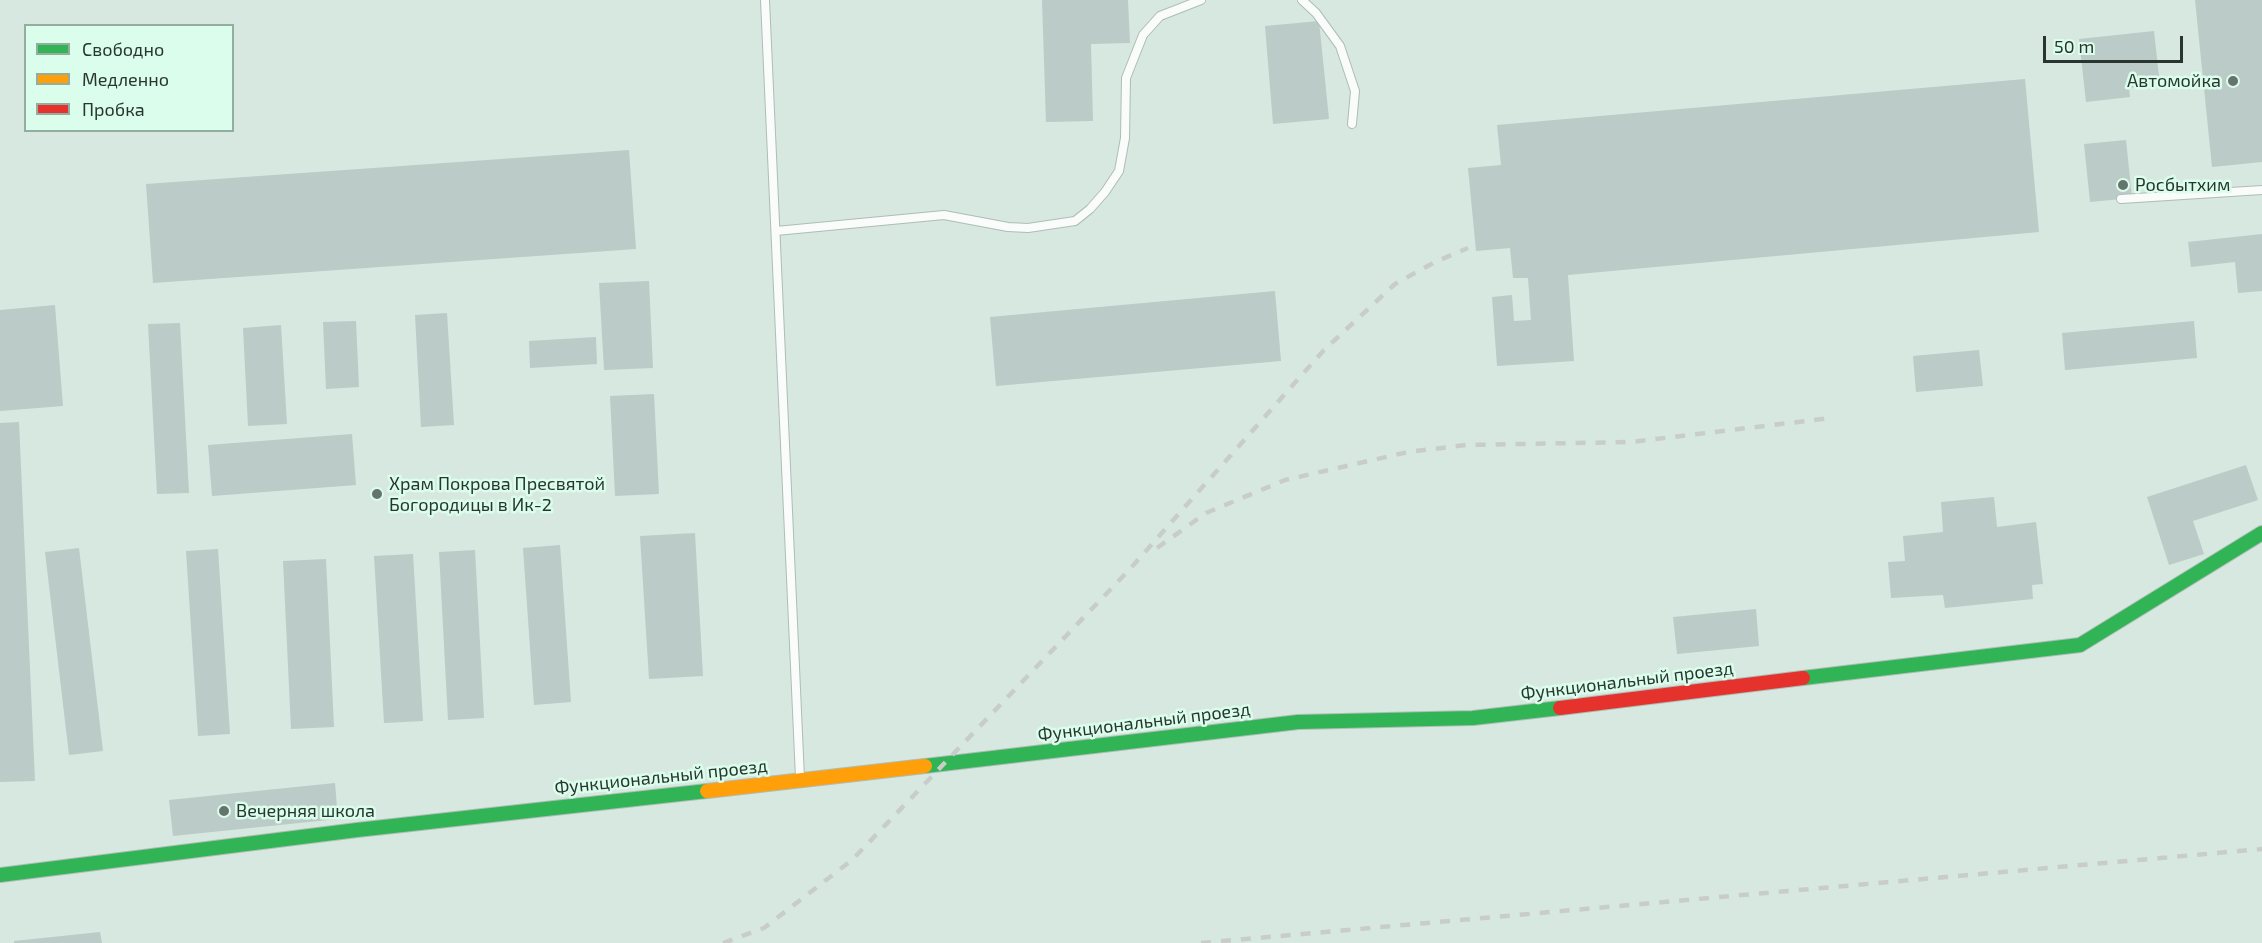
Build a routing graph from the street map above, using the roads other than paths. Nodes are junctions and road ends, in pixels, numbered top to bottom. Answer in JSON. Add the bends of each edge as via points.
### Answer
{"nodes":[{"id":1,"x":765,"y":0,"type":"edge"},
{"id":2,"x":1201,"y":0,"type":"edge"},
{"id":3,"x":1302,"y":0,"type":"edge"},
{"id":4,"x":1352,"y":124,"type":"dead end"},
{"id":5,"x":2262,"y":190,"type":"edge"},
{"id":6,"x":2121,"y":199,"type":"dead end"},
{"id":7,"x":776,"y":231,"type":"junction"},
{"id":8,"x":2262,"y":532,"type":"edge"},
{"id":9,"x":800,"y":779,"type":"junction"},
{"id":10,"x":0,"y":875,"type":"edge"}],
"edges":[{"from":1,"to":7,"type":"lane"},
{"from":2,"to":7,"type":"lane","via":[[1160,16],[1143,34],[1126,78],[1125,138],[1119,171],[1098,201],[1075,221],[1028,228],[944,215]]},
{"from":3,"to":4,"type":"lane","via":[[1340,46],[1355,92]]},
{"from":5,"to":6,"type":"lane"},
{"from":7,"to":9,"type":"lane"},
{"from":8,"to":9,"type":"street","name":"Функциональный проезд","via":[[2080,645],[1473,718],[1298,722]]},
{"from":9,"to":10,"type":"street","name":"Функциональный проезд"}]}
